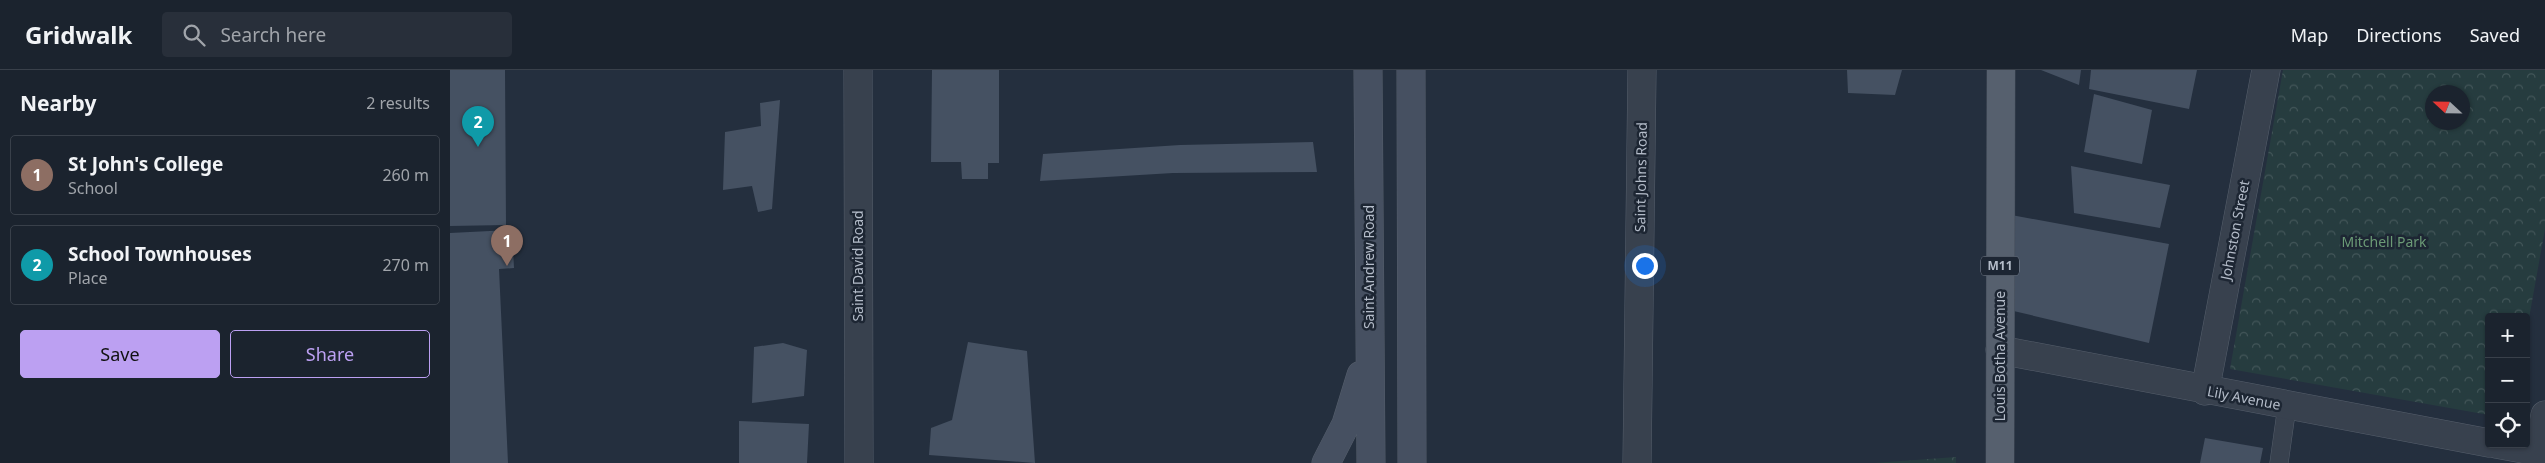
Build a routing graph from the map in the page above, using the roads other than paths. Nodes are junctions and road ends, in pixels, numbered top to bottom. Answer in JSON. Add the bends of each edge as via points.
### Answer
{"nodes":[{"id":1,"x":858,"y":70,"type":"edge"},
{"id":2,"x":1368,"y":70,"type":"edge"},
{"id":3,"x":1411,"y":70,"type":"edge"},
{"id":4,"x":1642,"y":70,"type":"edge"},
{"id":5,"x":2001,"y":70,"type":"edge"},
{"id":6,"x":2266,"y":70,"type":"edge"},
{"id":7,"x":1369,"y":299,"type":"junction"},
{"id":8,"x":2000,"y":350,"type":"junction"},
{"id":9,"x":2205,"y":391,"type":"junction"},
{"id":10,"x":2288,"y":406,"type":"junction"},
{"id":11,"x":2545,"y":415,"type":"edge"},
{"id":12,"x":2485,"y":442,"type":"edge"},
{"id":13,"x":2511,"y":448,"type":"edge"},
{"id":14,"x":2540,"y":456,"type":"edge"},
{"id":15,"x":859,"y":463,"type":"edge"},
{"id":16,"x":1326,"y":463,"type":"edge"},
{"id":17,"x":1371,"y":463,"type":"edge"},
{"id":18,"x":1412,"y":463,"type":"edge"},
{"id":19,"x":1638,"y":463,"type":"edge"},
{"id":20,"x":2000,"y":463,"type":"edge"},
{"id":21,"x":2279,"y":463,"type":"edge"}],
"edges":[{"from":1,"to":15,"type":"street","name":"Saint David Road"},
{"from":2,"to":7,"type":"main road","name":"Saint Andrew Road"},
{"from":3,"to":18,"type":"main road"},
{"from":4,"to":19,"type":"street","name":"Saint Johns Road"},
{"from":5,"to":8,"type":"main road","name":"Louis Botha Avenue","number":"M11"},
{"from":6,"to":9,"type":"street","name":"Johnston Street"},
{"from":7,"to":16,"type":"main road","via":[[1363,365],[1357,390],[1346,424]]},
{"from":7,"to":17,"type":"main road","name":"Saint Andrew Road"},
{"from":8,"to":9,"type":"street","name":"Lily Avenue"},
{"from":8,"to":20,"type":"main road","name":"Louis Botha Avenue","number":"M11"},
{"from":9,"to":10,"type":"street","name":"Lily Avenue"},
{"from":10,"to":12,"type":"street","name":"Lily Avenue"},
{"from":10,"to":21,"type":"lane"},
{"from":11,"to":14,"type":"street"},
{"from":13,"to":14,"type":"street"}]}
